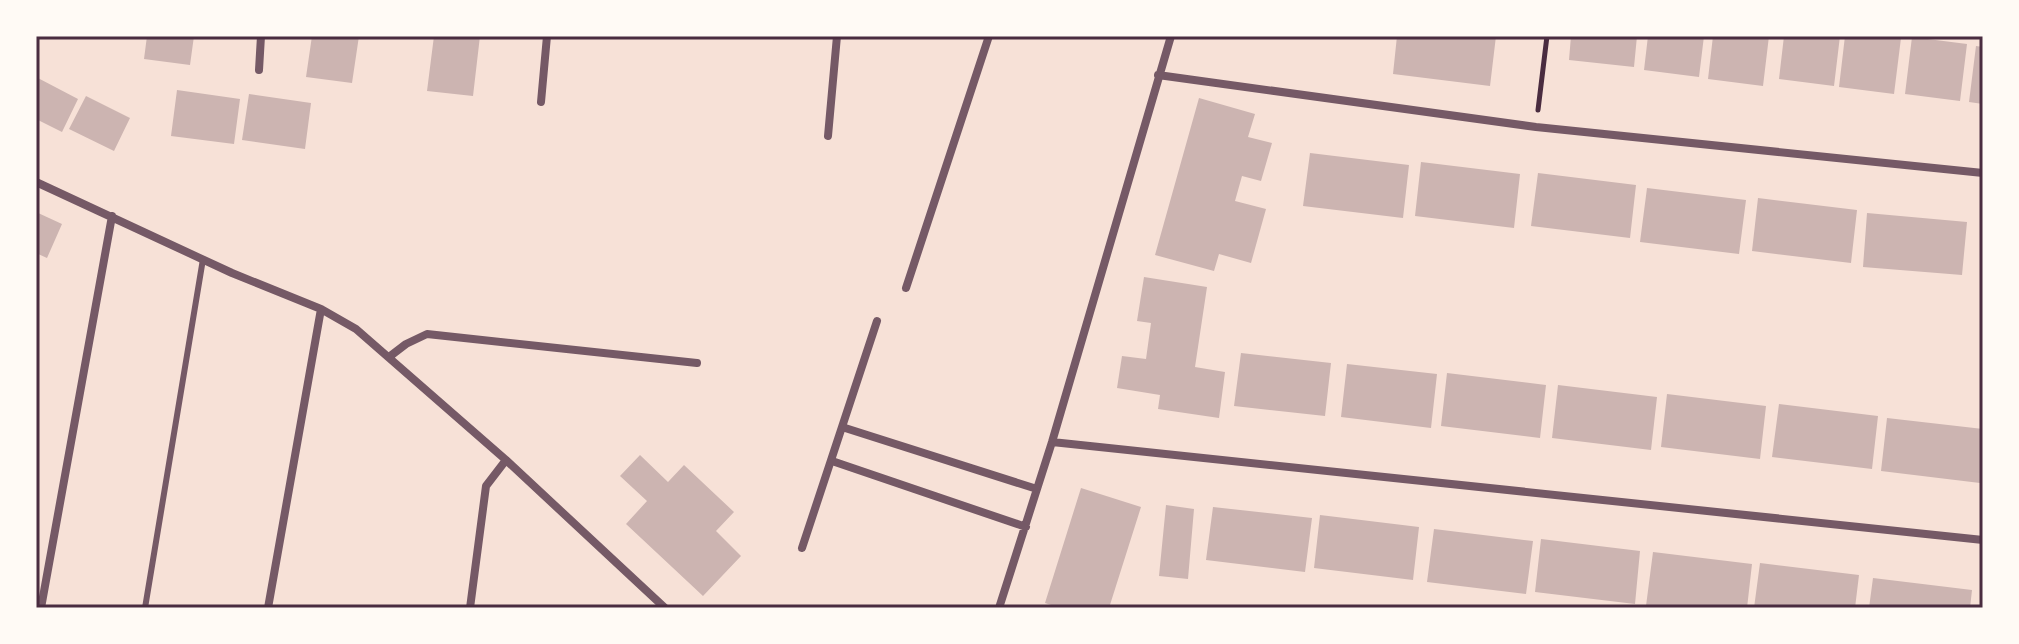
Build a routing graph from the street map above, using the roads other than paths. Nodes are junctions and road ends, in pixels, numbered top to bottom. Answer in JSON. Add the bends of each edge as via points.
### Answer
{"nodes":[{"id":1,"x":261,"y":36,"type":"edge"},
{"id":2,"x":547,"y":36,"type":"edge"},
{"id":3,"x":837,"y":36,"type":"edge"},
{"id":4,"x":989,"y":36,"type":"edge"},
{"id":5,"x":1171,"y":36,"type":"edge"},
{"id":6,"x":259,"y":70,"type":"dead end"},
{"id":7,"x":1158,"y":75,"type":"junction"},
{"id":8,"x":541,"y":102,"type":"dead end"},
{"id":9,"x":828,"y":136,"type":"dead end"},
{"id":10,"x":1983,"y":173,"type":"edge"},
{"id":11,"x":36,"y":182,"type":"edge"},
{"id":12,"x":112,"y":216,"type":"junction"},
{"id":13,"x":203,"y":259,"type":"junction"},
{"id":14,"x":906,"y":288,"type":"dead end"},
{"id":15,"x":321,"y":309,"type":"junction"},
{"id":16,"x":877,"y":321,"type":"dead end"},
{"id":17,"x":389,"y":357,"type":"junction"},
{"id":18,"x":697,"y":363,"type":"dead end"},
{"id":19,"x":842,"y":427,"type":"junction"},
{"id":20,"x":1052,"y":442,"type":"junction"},
{"id":21,"x":506,"y":460,"type":"junction"},
{"id":22,"x":832,"y":461,"type":"junction"},
{"id":23,"x":1037,"y":489,"type":"junction"},
{"id":24,"x":1026,"y":527,"type":"junction"},
{"id":25,"x":1983,"y":540,"type":"edge"},
{"id":26,"x":802,"y":548,"type":"dead end"},
{"id":27,"x":41,"y":608,"type":"edge"},
{"id":28,"x":145,"y":608,"type":"edge"},
{"id":29,"x":268,"y":608,"type":"edge"},
{"id":30,"x":470,"y":608,"type":"edge"},
{"id":31,"x":665,"y":608,"type":"edge"},
{"id":32,"x":999,"y":608,"type":"edge"}],
"edges":[{"from":1,"to":6,"type":"street"},
{"from":2,"to":8,"type":"street"},
{"from":3,"to":9,"type":"street"},
{"from":4,"to":14,"type":"street"},
{"from":5,"to":7,"type":"street"},
{"from":7,"to":10,"type":"street","via":[[1536,127]]},
{"from":7,"to":20,"type":"street"},
{"from":11,"to":12,"type":"street"},
{"from":12,"to":13,"type":"street"},
{"from":12,"to":27,"type":"street"},
{"from":13,"to":15,"type":"street"},
{"from":13,"to":28,"type":"lane"},
{"from":15,"to":17,"type":"street"},
{"from":15,"to":29,"type":"street"},
{"from":16,"to":19,"type":"street"},
{"from":17,"to":18,"type":"street","via":[[427,334]]},
{"from":17,"to":21,"type":"street"},
{"from":19,"to":22,"type":"street"},
{"from":19,"to":23,"type":"street"},
{"from":20,"to":23,"type":"street"},
{"from":20,"to":25,"type":"street"},
{"from":21,"to":30,"type":"street","via":[[486,486]]},
{"from":21,"to":31,"type":"street"},
{"from":22,"to":24,"type":"street"},
{"from":22,"to":26,"type":"street"},
{"from":23,"to":24,"type":"street"},
{"from":24,"to":32,"type":"street"}]}
